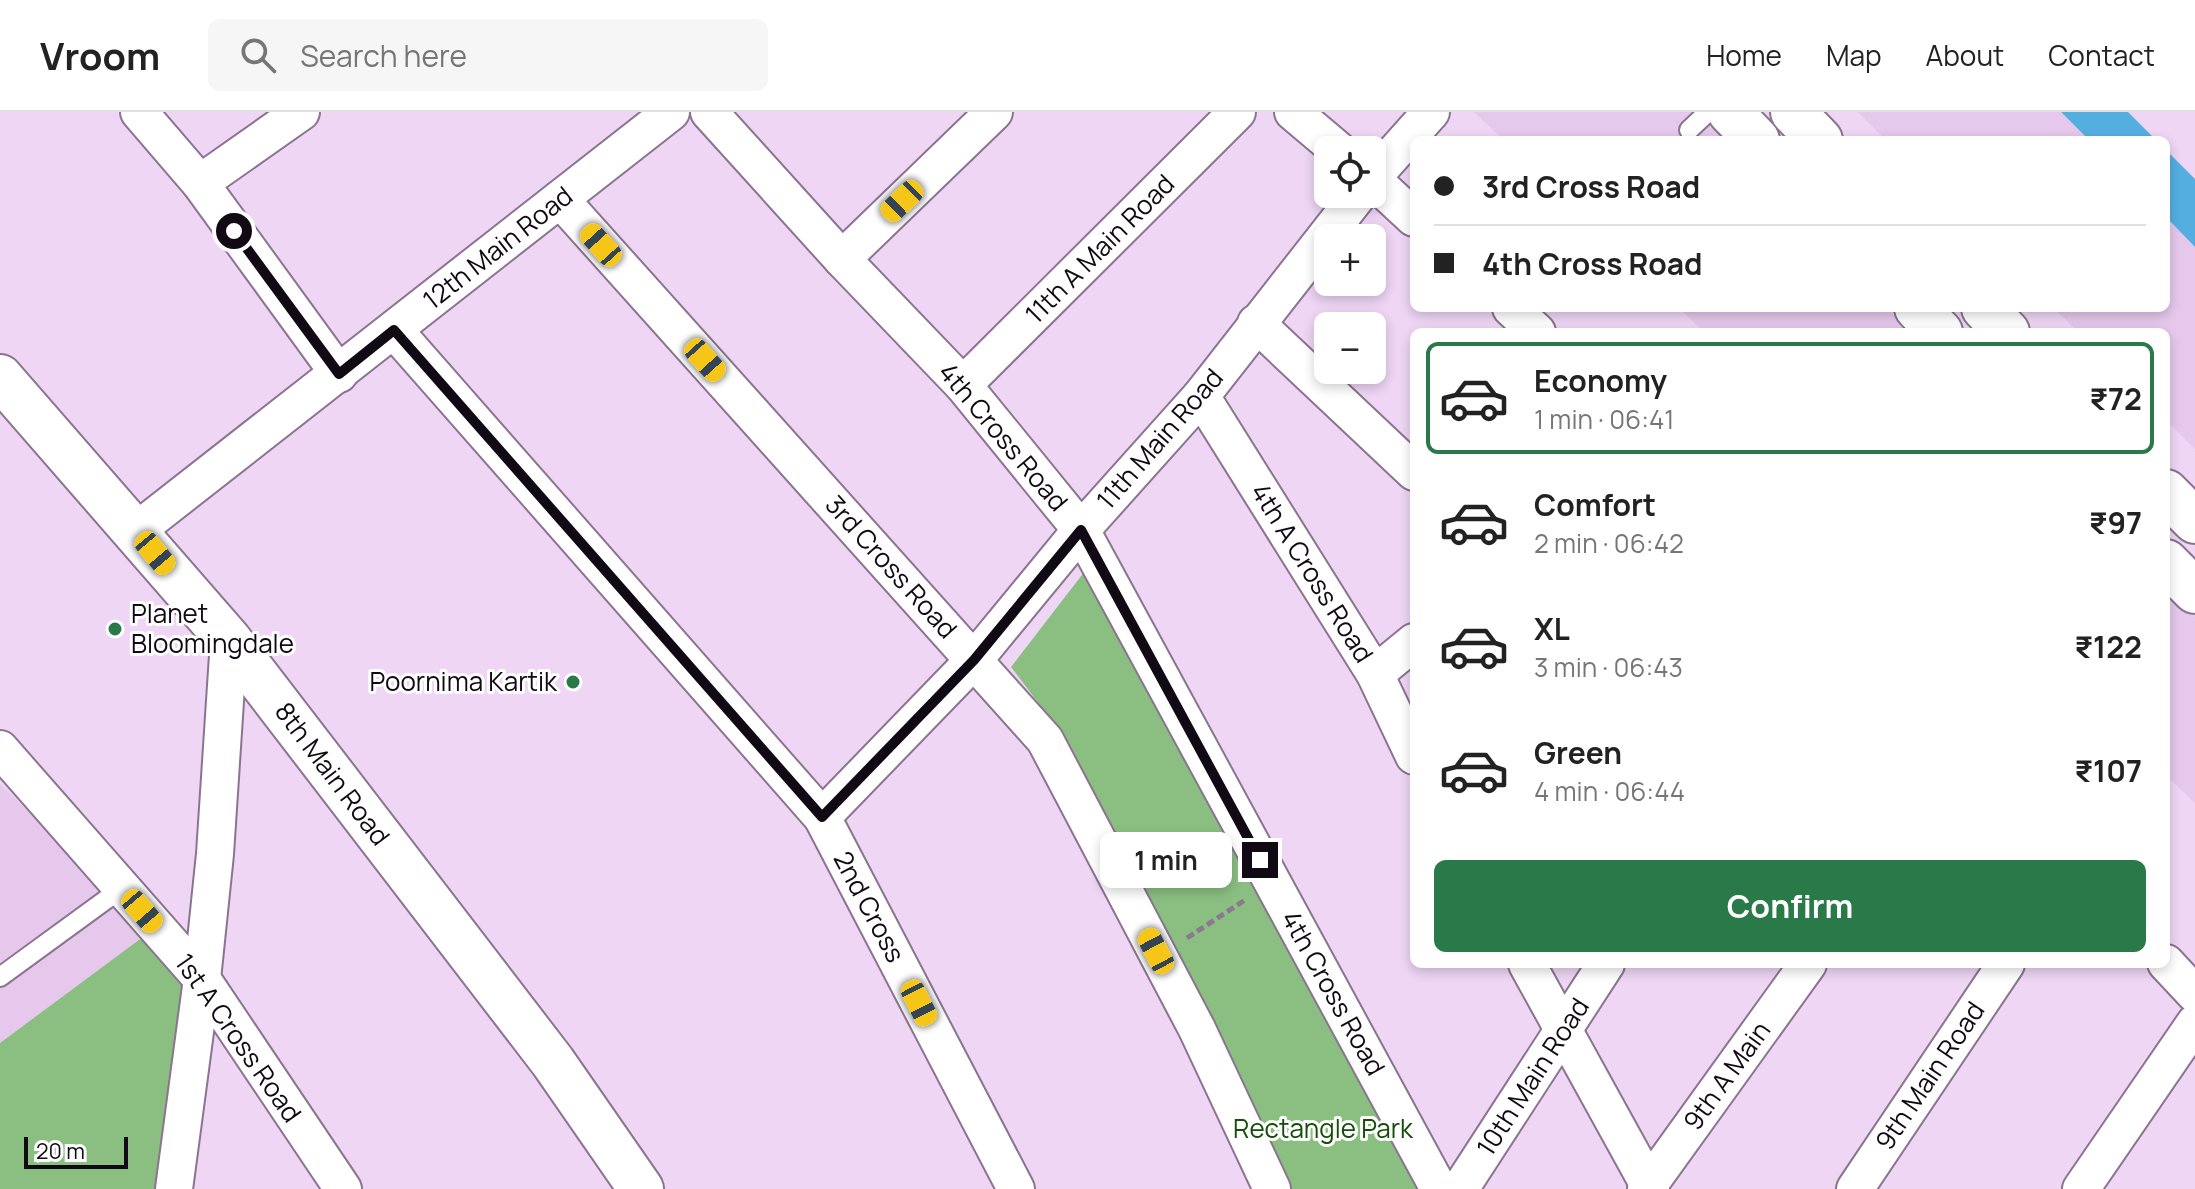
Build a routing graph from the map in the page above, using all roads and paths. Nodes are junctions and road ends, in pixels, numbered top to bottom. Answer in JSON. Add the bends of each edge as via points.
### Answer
{"nodes":[{"id":1,"x":139,"y":112,"type":"edge"},
{"id":2,"x":301,"y":112,"type":"edge"},
{"id":3,"x":671,"y":112,"type":"edge"},
{"id":4,"x":709,"y":112,"type":"edge"},
{"id":5,"x":994,"y":112,"type":"edge"},
{"id":6,"x":1237,"y":112,"type":"edge"},
{"id":7,"x":1293,"y":112,"type":"edge"},
{"id":8,"x":1431,"y":112,"type":"edge"},
{"id":9,"x":1708,"y":112,"type":"edge"},
{"id":10,"x":1730,"y":112,"type":"edge"},
{"id":11,"x":1793,"y":112,"type":"edge"},
{"id":12,"x":1689,"y":130,"type":"dead end"},
{"id":13,"x":1321,"y":136,"type":"edge"},
{"id":14,"x":1753,"y":136,"type":"edge"},
{"id":15,"x":1816,"y":136,"type":"edge"},
{"id":16,"x":1386,"y":162,"type":"edge"},
{"id":17,"x":200,"y":183,"type":"junction"},
{"id":18,"x":1386,"y":191,"type":"edge"},
{"id":19,"x":560,"y":199,"type":"junction"},
{"id":20,"x":1348,"y":208,"type":"edge"},
{"id":21,"x":1410,"y":214,"type":"edge"},
{"id":22,"x":842,"y":259,"type":"junction"},
{"id":23,"x":1515,"y":312,"type":"edge"},
{"id":24,"x":1921,"y":312,"type":"edge"},
{"id":25,"x":1988,"y":312,"type":"edge"},
{"id":26,"x":1256,"y":323,"type":"junction"},
{"id":27,"x":1533,"y":328,"type":"edge"},
{"id":28,"x":1936,"y":328,"type":"edge"},
{"id":29,"x":2003,"y":328,"type":"edge"},
{"id":30,"x":394,"y":330,"type":"junction"},
{"id":31,"x":339,"y":374,"type":"junction"},
{"id":32,"x":0,"y":377,"type":"edge"},
{"id":33,"x":963,"y":385,"type":"junction"},
{"id":34,"x":1201,"y":396,"type":"junction"},
{"id":35,"x":1410,"y":468,"type":"edge"},
{"id":36,"x":2170,"y":496,"type":"edge"},
{"id":37,"x":2195,"y":521,"type":"edge"},
{"id":38,"x":1081,"y":530,"type":"junction"},
{"id":39,"x":136,"y":531,"type":"junction"},
{"id":40,"x":2170,"y":566,"type":"edge"},
{"id":41,"x":2195,"y":591,"type":"edge"},
{"id":42,"x":229,"y":640,"type":"junction"},
{"id":43,"x":1410,"y":645,"type":"edge"},
{"id":44,"x":974,"y":660,"type":"junction"},
{"id":45,"x":1375,"y":674,"type":"junction"},
{"id":46,"x":1410,"y":748,"type":"edge"},
{"id":47,"x":0,"y":749,"type":"edge"},
{"id":48,"x":822,"y":817,"type":"junction"},
{"id":49,"x":122,"y":888,"type":"junction"},
{"id":50,"x":2170,"y":967,"type":"edge"},
{"id":51,"x":1529,"y":968,"type":"edge"},
{"id":52,"x":1603,"y":968,"type":"edge"},
{"id":53,"x":1805,"y":968,"type":"edge"},
{"id":54,"x":2003,"y":968,"type":"edge"},
{"id":55,"x":0,"y":977,"type":"edge"},
{"id":56,"x":202,"y":979,"type":"junction"},
{"id":57,"x":2195,"y":994,"type":"edge"},
{"id":58,"x":2195,"y":1023,"type":"edge"},
{"id":59,"x":1564,"y":1029,"type":"junction"},
{"id":60,"x":1648,"y":1188,"type":"edge"},
{"id":61,"x":174,"y":1189,"type":"edge"},
{"id":62,"x":343,"y":1189,"type":"edge"},
{"id":63,"x":641,"y":1189,"type":"edge"},
{"id":64,"x":1016,"y":1189,"type":"edge"},
{"id":65,"x":1272,"y":1189,"type":"edge"},
{"id":66,"x":1439,"y":1189,"type":"edge"},
{"id":67,"x":1460,"y":1189,"type":"edge"},
{"id":68,"x":1855,"y":1189,"type":"edge"},
{"id":69,"x":2081,"y":1189,"type":"edge"}],
"edges":[{"from":1,"to":17,"type":"street"},
{"from":2,"to":17,"type":"street"},
{"from":3,"to":19,"type":"street","name":"12th Main Road"},
{"from":4,"to":22,"type":"street","name":"4th Cross Road"},
{"from":5,"to":22,"type":"street"},
{"from":6,"to":33,"type":"street","name":"11th A Main Road"},
{"from":7,"to":13,"type":"street"},
{"from":8,"to":16,"type":"street"},
{"from":9,"to":12,"type":"lane"},
{"from":10,"to":14,"type":"street"},
{"from":11,"to":15,"type":"street"},
{"from":17,"to":31,"type":"street"},
{"from":18,"to":21,"type":"street"},
{"from":19,"to":30,"type":"street","name":"12th Main Road"},
{"from":19,"to":44,"type":"street","name":"3rd Cross Road"},
{"from":20,"to":26,"type":"street","name":"11th Main Road"},
{"from":22,"to":33,"type":"street","name":"4th Cross Road"},
{"from":23,"to":27,"type":"street"},
{"from":24,"to":28,"type":"street"},
{"from":25,"to":29,"type":"street"},
{"from":26,"to":34,"type":"street","name":"11th Main Road"},
{"from":26,"to":35,"type":"street"},
{"from":30,"to":31,"type":"street","name":"12th Main Road"},
{"from":30,"to":48,"type":"street","name":"2nd Cross"},
{"from":31,"to":39,"type":"street","name":"12th Main Road"},
{"from":32,"to":39,"type":"street","name":"8th Main Road"},
{"from":33,"to":38,"type":"street","name":"4th Cross Road"},
{"from":34,"to":38,"type":"street","name":"11th Main Road"},
{"from":34,"to":45,"type":"street","name":"4th A Cross Road"},
{"from":36,"to":37,"type":"street"},
{"from":38,"to":44,"type":"street","name":"11th Main Road"},
{"from":38,"to":66,"type":"street","name":"4th Cross Road"},
{"from":39,"to":42,"type":"street","name":"8th Main Road"},
{"from":40,"to":41,"type":"street"},
{"from":42,"to":56,"type":"street"},
{"from":42,"to":63,"type":"street","name":"8th Main Road","via":[[553,1062]]},
{"from":43,"to":45,"type":"street"},
{"from":44,"to":48,"type":"street","name":"11th Main Road"},
{"from":44,"to":65,"type":"street","name":"3rd Cross Road","via":[[1045,740],[1197,1029]]},
{"from":45,"to":46,"type":"street","name":"4th A Cross Road"},
{"from":47,"to":49,"type":"street","name":"1st A Cross Road"},
{"from":48,"to":64,"type":"street","name":"2nd Cross"},
{"from":49,"to":55,"type":"lane"},
{"from":49,"to":56,"type":"street","name":"1st A Cross Road"},
{"from":50,"to":57,"type":"street"},
{"from":51,"to":59,"type":"street"},
{"from":52,"to":59,"type":"street","name":"10th Main Road"},
{"from":53,"to":60,"type":"street","name":"9th A Main"},
{"from":54,"to":68,"type":"street","name":"9th Main Road"},
{"from":56,"to":61,"type":"street"},
{"from":56,"to":62,"type":"street","name":"1st A Cross Road"},
{"from":58,"to":69,"type":"street"},
{"from":59,"to":60,"type":"street"},
{"from":59,"to":67,"type":"street","name":"10th Main Road"}]}
